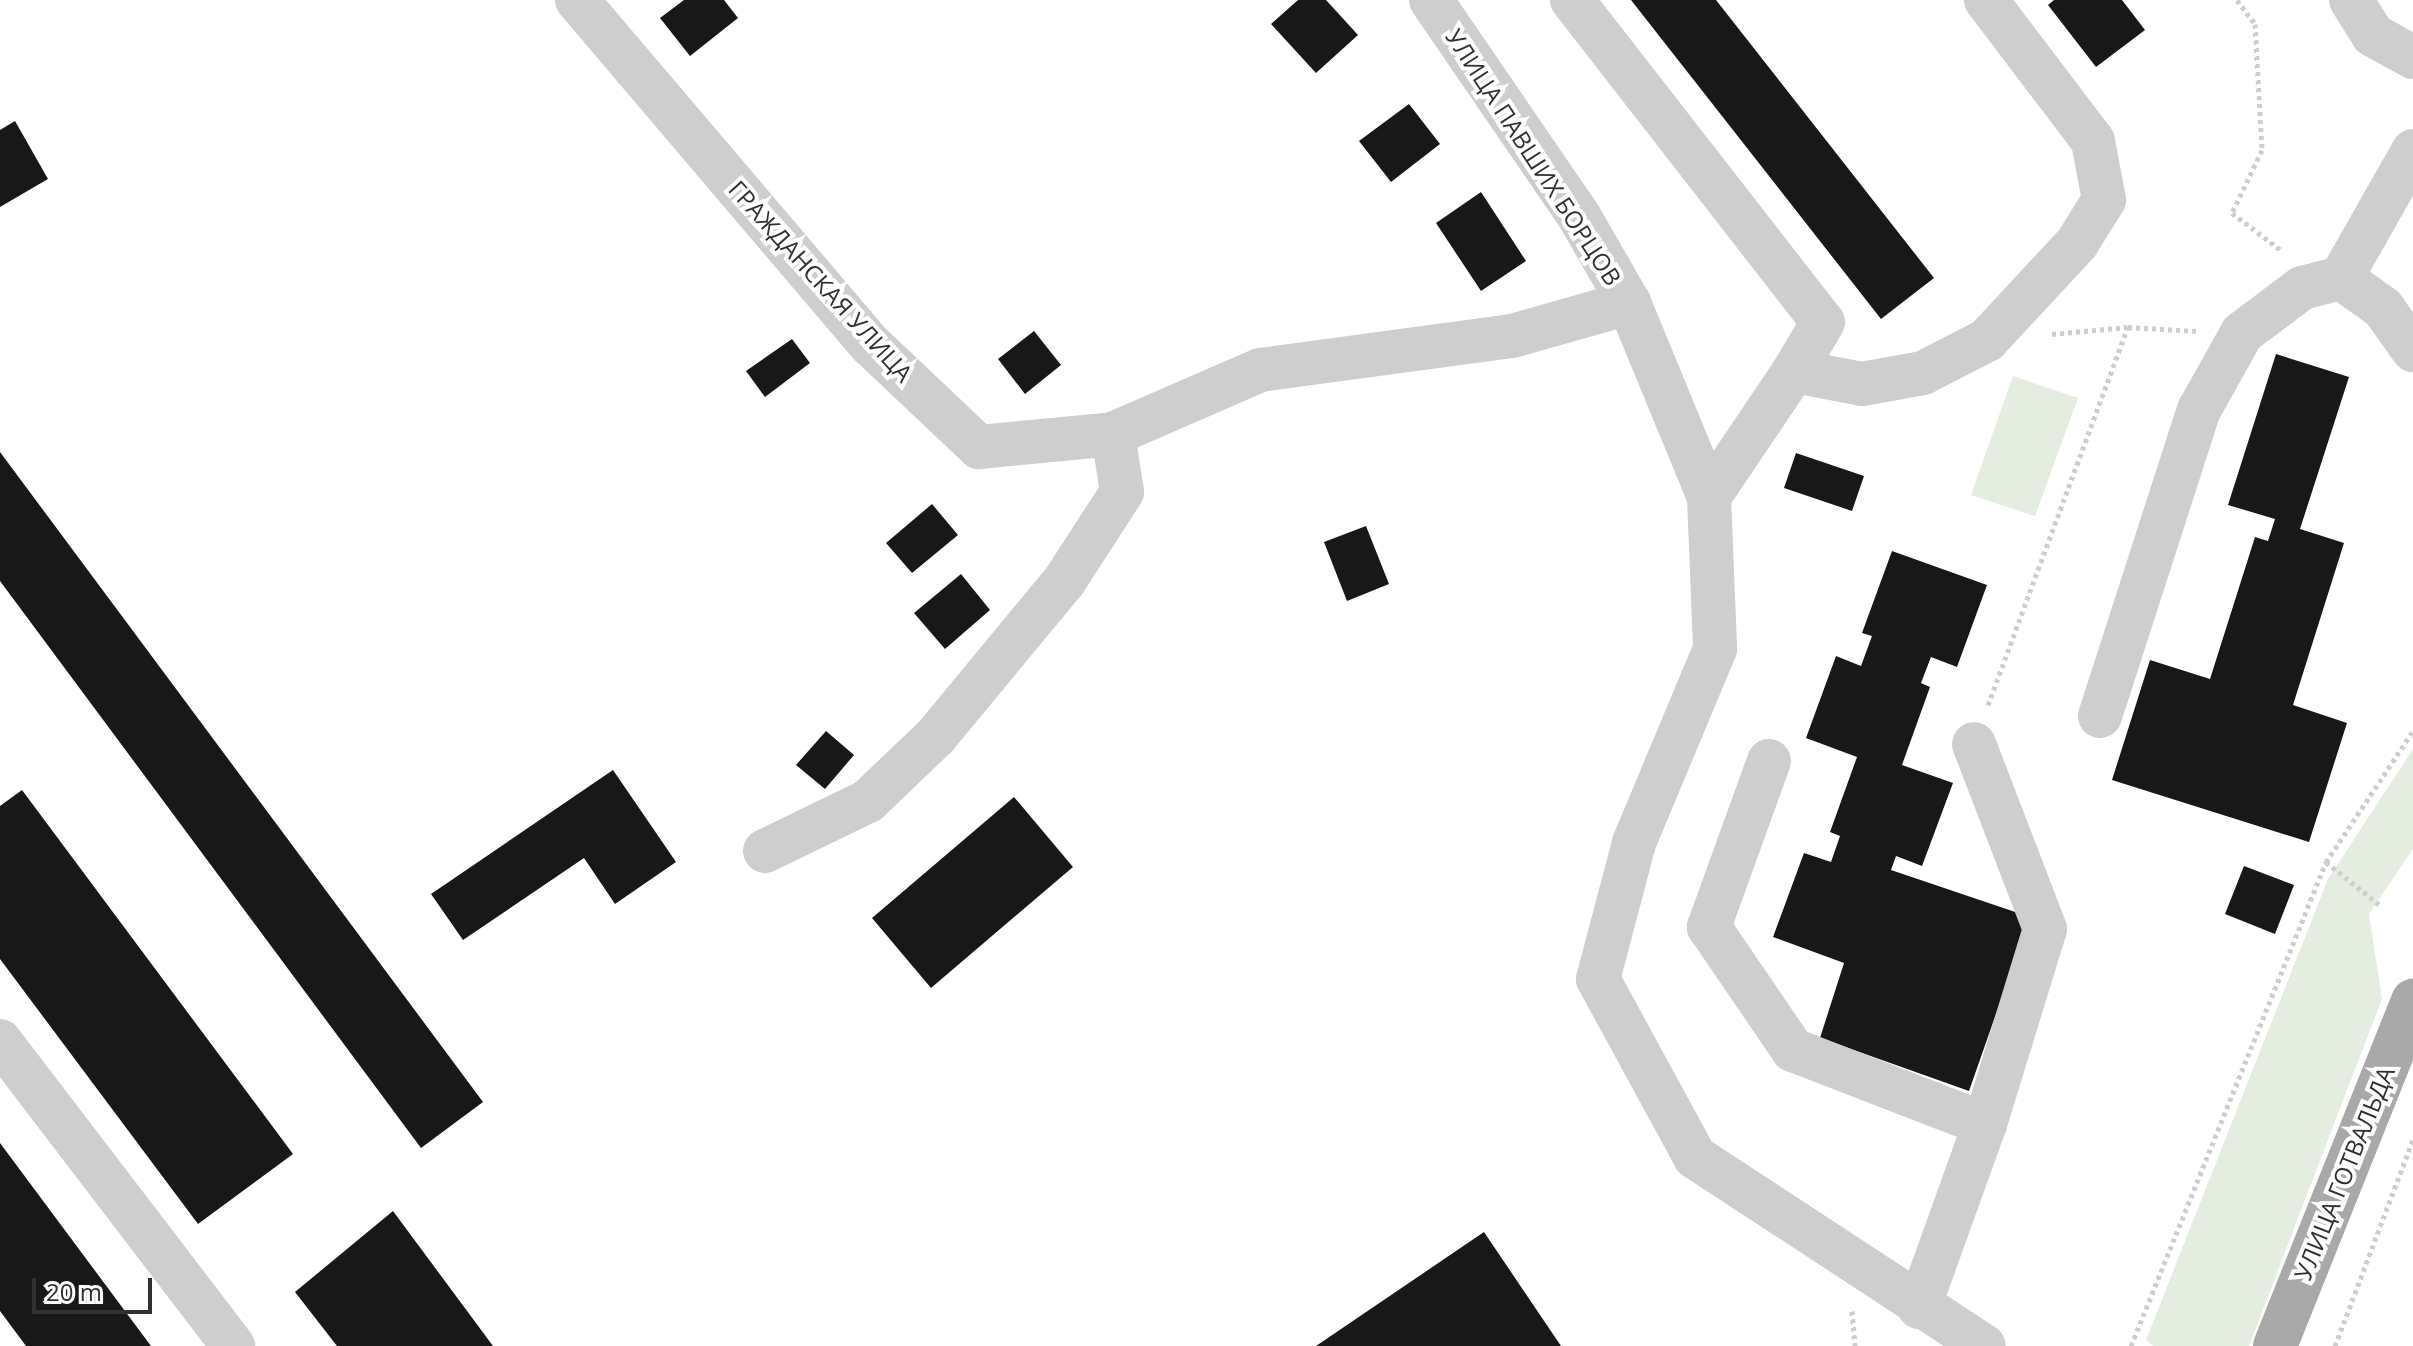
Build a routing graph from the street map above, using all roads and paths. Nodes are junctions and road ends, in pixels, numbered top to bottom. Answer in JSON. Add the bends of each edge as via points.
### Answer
{"nodes":[{"id":1,"x":577,"y":0,"type":"edge"},
{"id":2,"x":1431,"y":0,"type":"edge"},
{"id":3,"x":1572,"y":0,"type":"edge"},
{"id":4,"x":1986,"y":0,"type":"edge"},
{"id":5,"x":2237,"y":0,"type":"edge"},
{"id":6,"x":2351,"y":0,"type":"edge"},
{"id":7,"x":2413,"y":57,"type":"edge"},
{"id":8,"x":2413,"y":151,"type":"edge"},
{"id":9,"x":2277,"y":266,"type":"dead end"},
{"id":10,"x":2341,"y":278,"type":"junction"},
{"id":11,"x":1629,"y":303,"type":"junction"},
{"id":12,"x":2128,"y":327,"type":"junction"},
{"id":13,"x":2242,"y":333,"type":"junction"},
{"id":14,"x":2049,"y":334,"type":"dead end"},
{"id":15,"x":2413,"y":350,"type":"edge"},
{"id":16,"x":1794,"y":371,"type":"junction"},
{"id":17,"x":1113,"y":434,"type":"junction"},
{"id":18,"x":1709,"y":497,"type":"junction"},
{"id":19,"x":2100,"y":716,"type":"dead end"},
{"id":20,"x":2413,"y":731,"type":"edge"},
{"id":21,"x":1974,"y":744,"type":"joint"},
{"id":22,"x":1769,"y":761,"type":"dead end"},
{"id":23,"x":765,"y":851,"type":"dead end"},
{"id":24,"x":2326,"y":862,"type":"junction"},
{"id":25,"x":2381,"y":906,"type":"dead end"},
{"id":26,"x":2413,"y":1001,"type":"edge"},
{"id":27,"x":0,"y":1041,"type":"edge"},
{"id":28,"x":1985,"y":1124,"type":"junction"},
{"id":29,"x":2413,"y":1140,"type":"edge"},
{"id":30,"x":1919,"y":1307,"type":"junction"},
{"id":31,"x":233,"y":1346,"type":"edge"},
{"id":32,"x":1984,"y":1346,"type":"edge"},
{"id":33,"x":2131,"y":1346,"type":"edge"},
{"id":34,"x":2275,"y":1346,"type":"edge"},
{"id":35,"x":2335,"y":1346,"type":"edge"}],
"edges":[{"from":1,"to":17,"type":"street","name":"ГРАЖДАНСКАЯ УЛИЦА","via":[[871,345],[979,447]]},
{"from":2,"to":11,"type":"street","name":"УЛИЦА ПАВШИХ БОРЦОВ","via":[[1579,216]]},
{"from":3,"to":16,"type":"street","via":[[1823,322]]},
{"from":4,"to":16,"type":"street","via":[[2093,141],[2104,200],[2077,243],[1987,340],[1923,373],[1862,384]]},
{"from":5,"to":9,"type":"path","via":[[2255,24],[2262,150],[2232,213],[2285,252]]},
{"from":6,"to":7,"type":"street","via":[[2373,35]]},
{"from":8,"to":10,"type":"street"},
{"from":10,"to":13,"type":"street","via":[[2302,288]]},
{"from":10,"to":15,"type":"street","via":[[2383,308]]},
{"from":11,"to":17,"type":"street","name":"ГРАЖДАНСКАЯ УЛИЦА","via":[[1512,336],[1260,370]]},
{"from":11,"to":18,"type":"street","name":"УЛИЦА ПАВШИХ БОРЦОВ"},
{"from":12,"to":13,"type":"path"},
{"from":12,"to":14,"type":"path"},
{"from":12,"to":21,"type":"path"},
{"from":13,"to":19,"type":"street","via":[[2199,410]]},
{"from":16,"to":18,"type":"street"},
{"from":17,"to":23,"type":"street","via":[[1122,492],[1065,580],[936,736],[868,801]]},
{"from":18,"to":30,"type":"street","name":"УЛИЦА ПАВШИХ БОРЦОВ","via":[[1715,649],[1634,843],[1598,979],[1695,1157]]},
{"from":20,"to":24,"type":"path"},
{"from":21,"to":28,"type":"street","via":[[2045,929]]},
{"from":22,"to":28,"type":"street","via":[[1709,927],[1793,1050]]},
{"from":24,"to":25,"type":"path"},
{"from":24,"to":33,"type":"path"},
{"from":26,"to":34,"type":"main road","name":"УЛИЦА ГОТВАЛЬДА"},
{"from":27,"to":31,"type":"street"},
{"from":28,"to":30,"type":"street"},
{"from":29,"to":35,"type":"path"},
{"from":30,"to":32,"type":"street","name":"УЛИЦА ПАВШИХ БОРЦОВ"}]}
